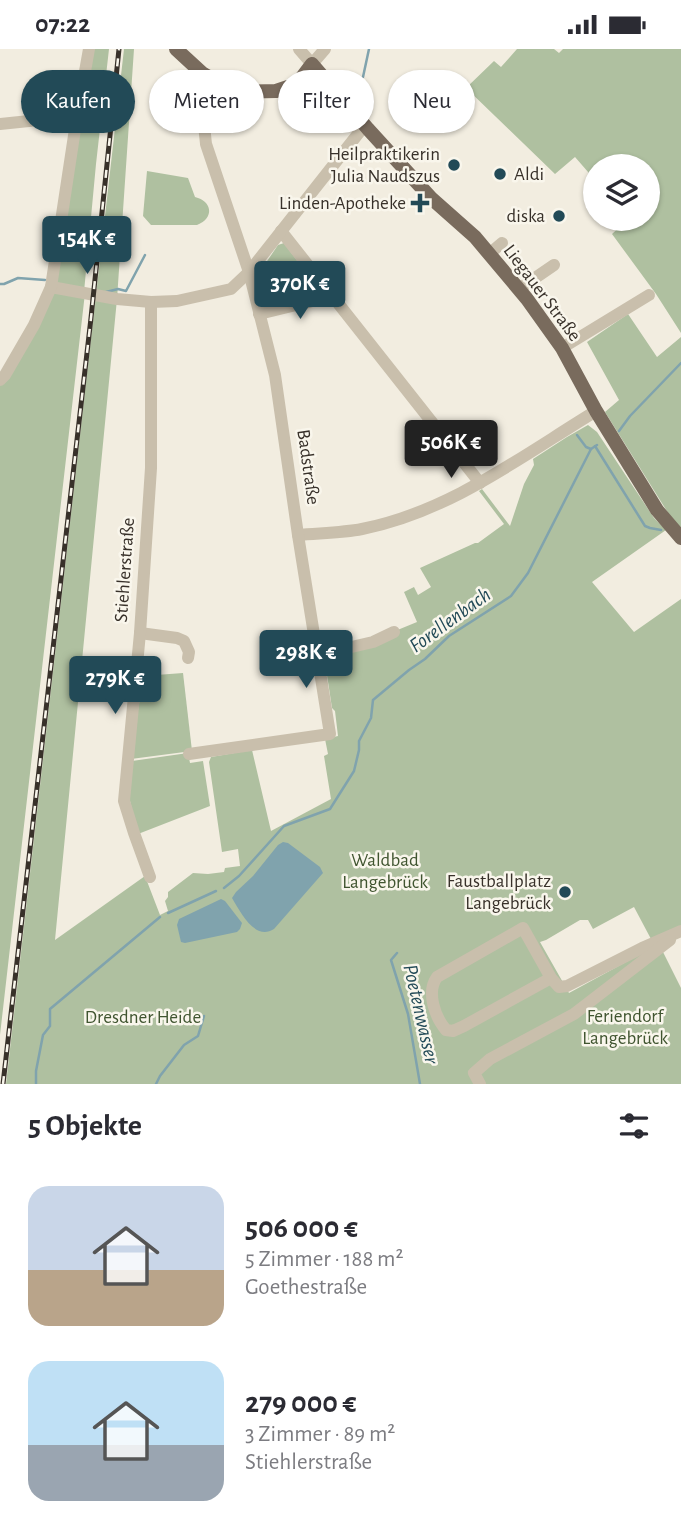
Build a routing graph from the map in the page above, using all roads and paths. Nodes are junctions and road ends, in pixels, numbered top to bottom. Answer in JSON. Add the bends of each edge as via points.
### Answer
{"nodes":[{"id":1,"x":89,"y":49,"type":"edge"},
{"id":2,"x":176,"y":49,"type":"edge"},
{"id":3,"x":299,"y":49,"type":"edge"},
{"id":4,"x":325,"y":49,"type":"edge"},
{"id":5,"x":312,"y":64,"type":"junction"},
{"id":6,"x":85,"y":70,"type":"edge"},
{"id":7,"x":199,"y":70,"type":"edge"},
{"id":8,"x":317,"y":70,"type":"edge"},
{"id":9,"x":264,"y":91,"type":"edge"},
{"id":10,"x":21,"y":122,"type":"edge"},
{"id":11,"x":0,"y":124,"type":"edge"},
{"id":12,"x":74,"y":133,"type":"edge"},
{"id":13,"x":205,"y":133,"type":"edge"},
{"id":14,"x":359,"y":133,"type":"edge"},
{"id":15,"x":372,"y":133,"type":"edge"},
{"id":16,"x":281,"y":231,"type":"junction"},
{"id":17,"x":502,"y":243,"type":"dead end"},
{"id":18,"x":489,"y":254,"type":"junction"},
{"id":19,"x":554,"y":265,"type":"dead end"},
{"id":20,"x":249,"y":272,"type":"junction"},
{"id":21,"x":51,"y":287,"type":"junction"},
{"id":22,"x":519,"y":289,"type":"junction"},
{"id":23,"x":649,"y":295,"type":"dead end"},
{"id":24,"x":333,"y":296,"type":"junction"},
{"id":25,"x":151,"y":302,"type":"junction"},
{"id":26,"x":260,"y":314,"type":"junction"},
{"id":27,"x":562,"y":348,"type":"junction"},
{"id":28,"x":0,"y":380,"type":"edge"},
{"id":29,"x":596,"y":411,"type":"junction"},
{"id":30,"x":480,"y":482,"type":"junction"},
{"id":31,"x":298,"y":535,"type":"junction"},
{"id":32,"x":681,"y":538,"type":"edge"},
{"id":33,"x":394,"y":632,"type":"dead end"},
{"id":34,"x":140,"y":633,"type":"junction"},
{"id":35,"x":317,"y":655,"type":"junction"},
{"id":36,"x":188,"y":658,"type":"dead end"},
{"id":37,"x":190,"y":754,"type":"dead end"},
{"id":38,"x":150,"y":877,"type":"dead end"},
{"id":39,"x":681,"y":931,"type":"edge"},
{"id":40,"x":551,"y":978,"type":"junction"},
{"id":41,"x":480,"y":1084,"type":"edge"}],
"edges":[{"from":1,"to":6,"type":"street"},
{"from":2,"to":7,"type":"main road"},
{"from":3,"to":5,"type":"street"},
{"from":4,"to":5,"type":"street"},
{"from":5,"to":8,"type":"main road","name":"Liegauer Straße"},
{"from":5,"to":9,"type":"main road","via":[[297,84]]},
{"from":10,"to":11,"type":"street"},
{"from":12,"to":21,"type":"street"},
{"from":13,"to":20,"type":"street","name":"Badstraße"},
{"from":14,"to":16,"type":"street"},
{"from":15,"to":18,"type":"main road","name":"Liegauer Straße"},
{"from":16,"to":20,"type":"street"},
{"from":16,"to":24,"type":"street"},
{"from":17,"to":18,"type":"street"},
{"from":18,"to":22,"type":"main road","name":"Liegauer Straße"},
{"from":19,"to":22,"type":"street"},
{"from":20,"to":25,"type":"street","via":[[231,289],[177,302]]},
{"from":20,"to":26,"type":"street","name":"Badstraße"},
{"from":21,"to":25,"type":"street"},
{"from":21,"to":28,"type":"street"},
{"from":22,"to":27,"type":"main road","name":"Liegauer Straße"},
{"from":23,"to":27,"type":"street"},
{"from":24,"to":26,"type":"street"},
{"from":24,"to":30,"type":"street"},
{"from":25,"to":34,"type":"street","name":"Stiehlerstraße","via":[[151,468]]},
{"from":26,"to":31,"type":"street","name":"Badstraße","via":[[275,375]]},
{"from":27,"to":29,"type":"main road","name":"Liegauer Straße"},
{"from":29,"to":30,"type":"street"},
{"from":29,"to":32,"type":"main road","name":"Liegauer Straße","via":[[657,510]]},
{"from":30,"to":31,"type":"street","via":[[393,521],[361,530]]},
{"from":31,"to":35,"type":"street","name":"Badstraße"},
{"from":33,"to":35,"type":"street","via":[[373,642]]},
{"from":34,"to":36,"type":"street","via":[[184,641]]},
{"from":34,"to":38,"type":"street","name":"Stiehlerstraße","via":[[124,801]]},
{"from":35,"to":37,"type":"street","name":"Badstraße","via":[[330,734]]},
{"from":39,"to":40,"type":"street","via":[[567,986],[559,987]]},
{"from":39,"to":41,"type":"street","via":[[575,1014],[490,1059],[474,1073]]},
{"from":40,"to":40,"type":"street","via":[[453,1031],[440,1023],[431,994],[437,977],[523,928]]}]}
